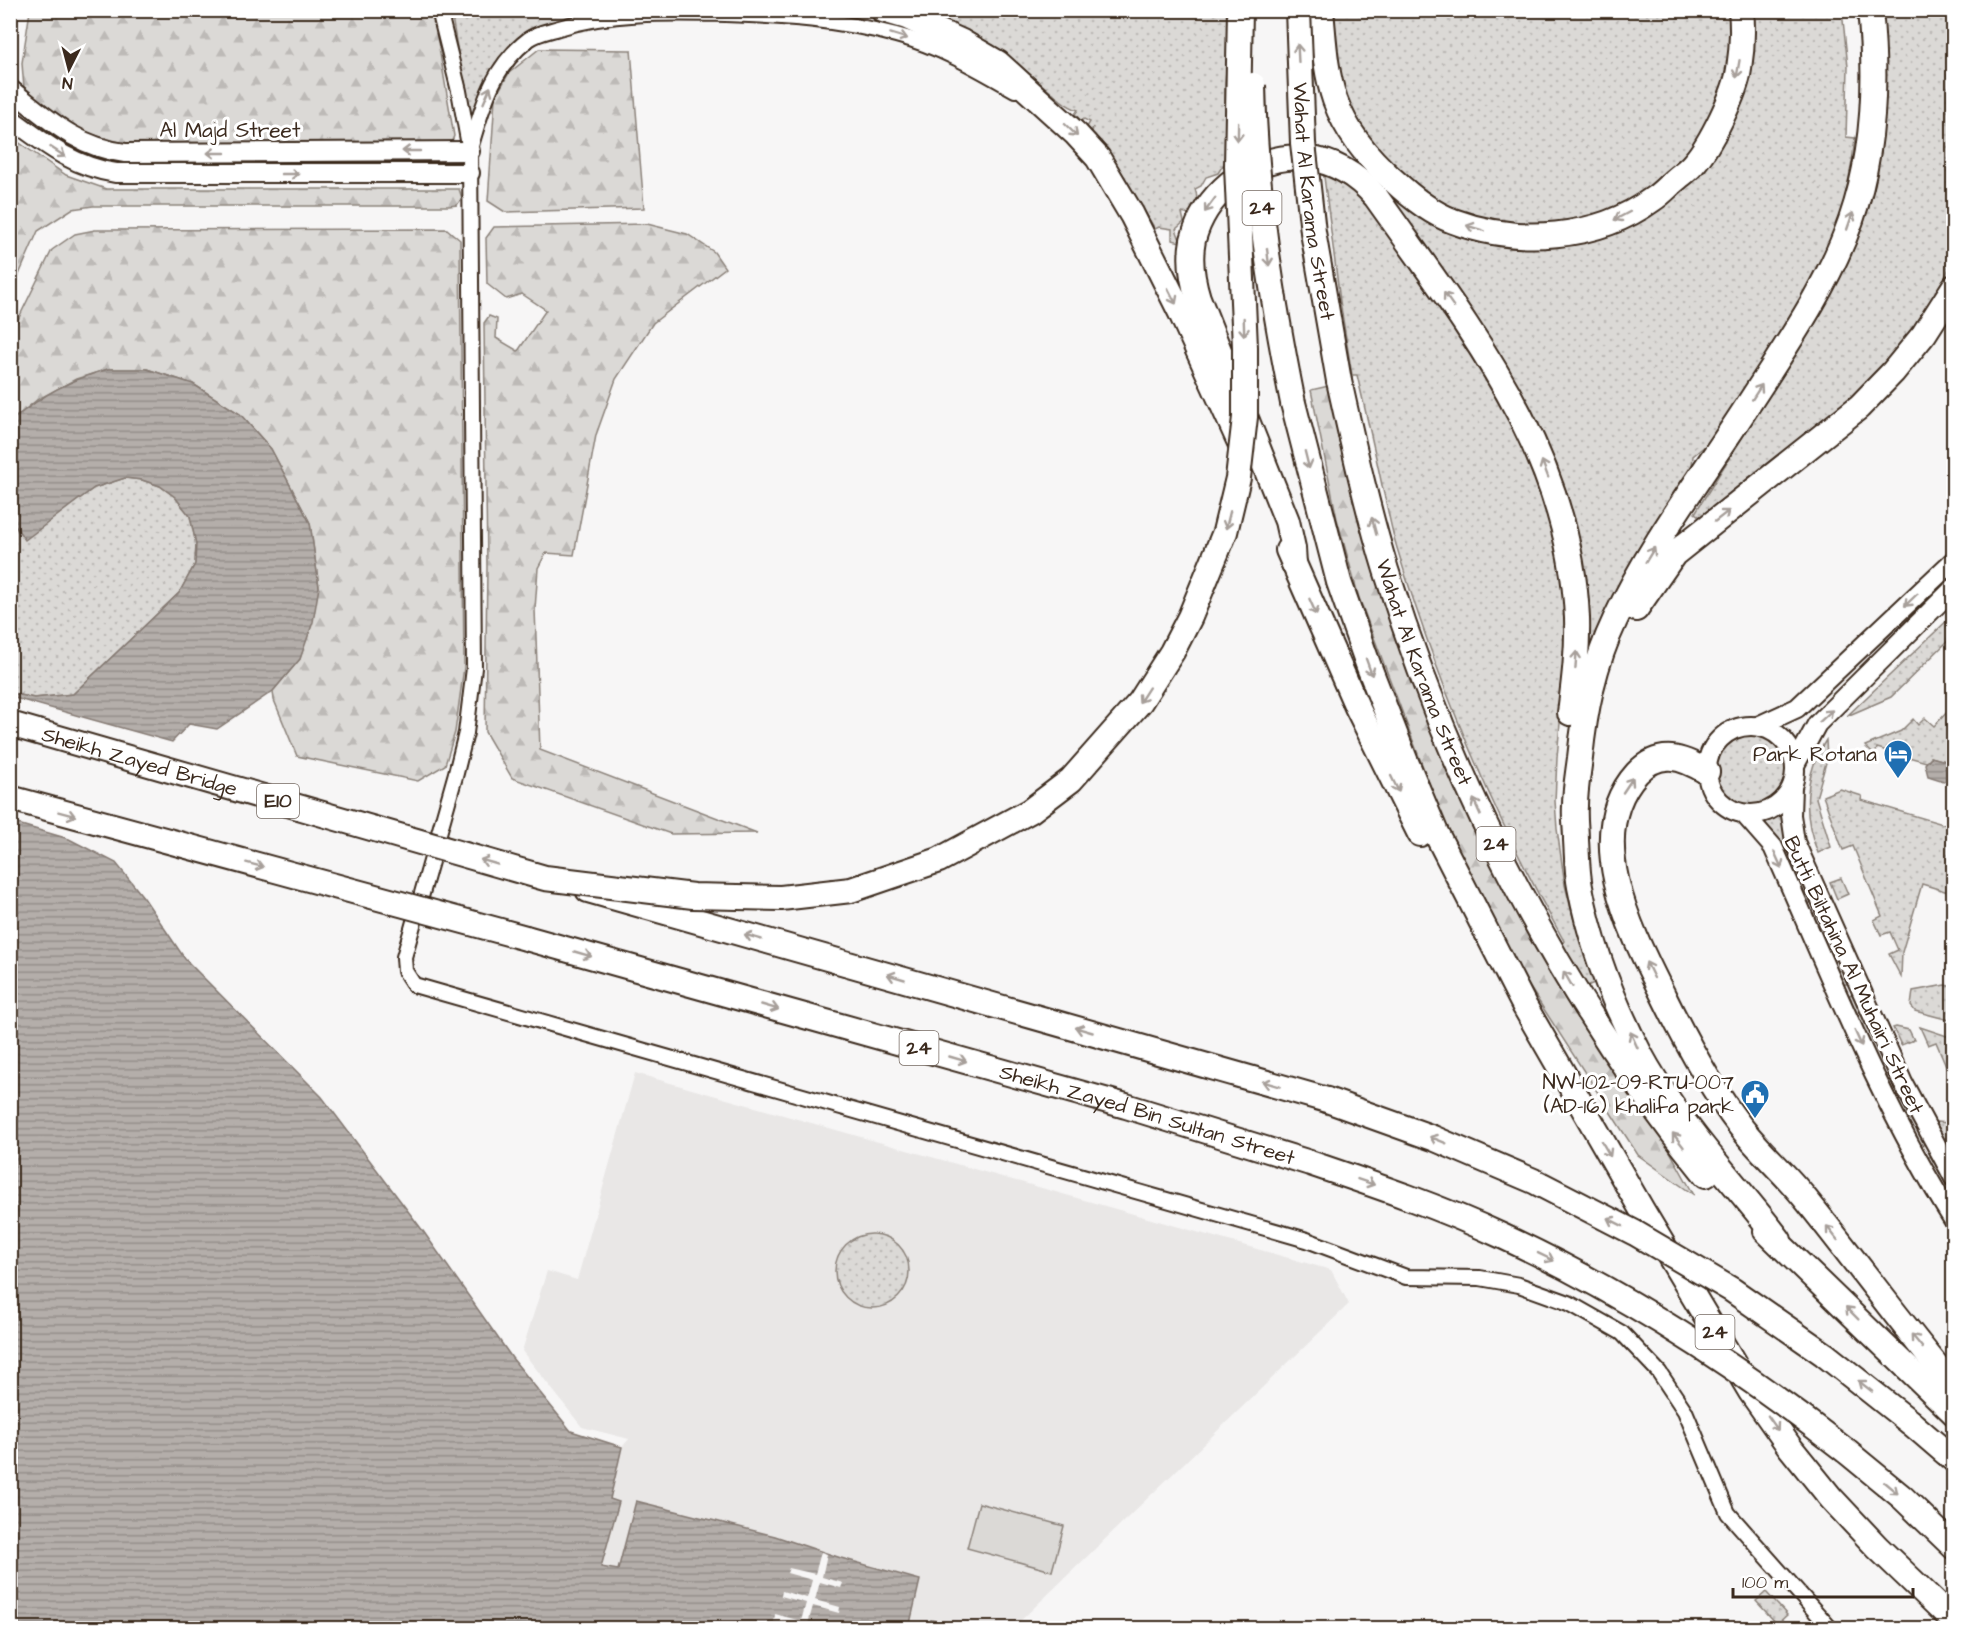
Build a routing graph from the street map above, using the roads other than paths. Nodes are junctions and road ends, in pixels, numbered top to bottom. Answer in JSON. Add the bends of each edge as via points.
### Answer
{"nodes":[{"id":1,"x":439,"y":10,"type":"edge"},
{"id":2,"x":883,"y":10,"type":"edge"},
{"id":3,"x":1240,"y":10,"type":"edge"},
{"id":4,"x":1252,"y":10,"type":"edge"},
{"id":5,"x":1298,"y":10,"type":"edge"},
{"id":6,"x":1321,"y":10,"type":"edge"},
{"id":7,"x":1741,"y":10,"type":"edge"},
{"id":8,"x":1870,"y":10,"type":"edge"},
{"id":9,"x":10,"y":89,"type":"edge"},
{"id":10,"x":1047,"y":107,"type":"junction"},
{"id":11,"x":10,"y":117,"type":"edge"},
{"id":12,"x":470,"y":151,"type":"junction"},
{"id":13,"x":470,"y":173,"type":"junction"},
{"id":14,"x":1953,"y":287,"type":"edge"},
{"id":15,"x":1953,"y":310,"type":"edge"},
{"id":16,"x":1807,"y":449,"type":"junction"},
{"id":17,"x":1953,"y":560,"type":"edge"},
{"id":18,"x":1294,"y":564,"type":"junction"},
{"id":19,"x":1953,"y":588,"type":"edge"},
{"id":20,"x":10,"y":724,"type":"edge"},
{"id":21,"x":1758,"y":726,"type":"junction"},
{"id":22,"x":1582,"y":738,"type":"junction"},
{"id":23,"x":1795,"y":765,"type":"junction"},
{"id":24,"x":1707,"y":772,"type":"junction"},
{"id":25,"x":1792,"y":786,"type":"junction"},
{"id":26,"x":10,"y":798,"type":"edge"},
{"id":27,"x":1744,"y":814,"type":"junction"},
{"id":28,"x":545,"y":878,"type":"junction"},
{"id":29,"x":1579,"y":884,"type":"junction"},
{"id":30,"x":1525,"y":1007,"type":"junction"},
{"id":31,"x":1953,"y":1178,"type":"edge"},
{"id":32,"x":1953,"y":1221,"type":"edge"},
{"id":33,"x":1779,"y":1240,"type":"junction"},
{"id":34,"x":1953,"y":1386,"type":"edge"},
{"id":35,"x":1953,"y":1413,"type":"edge"},
{"id":36,"x":1953,"y":1460,"type":"edge"},
{"id":37,"x":1953,"y":1547,"type":"edge"},
{"id":38,"x":1926,"y":1594,"type":"junction"},
{"id":39,"x":1953,"y":1621,"type":"edge"},
{"id":40,"x":1830,"y":1629,"type":"edge"},
{"id":41,"x":1946,"y":1629,"type":"edge"}],
"edges":[{"from":1,"to":12,"type":"street"},
{"from":2,"to":10,"type":"highway","via":[[962,42],[998,63]]},
{"from":3,"to":28,"type":"highway","one_way":true,"bridge":true,"via":[[1237,166],[1245,417],[1238,478],[1225,532],[1190,617],[1140,702],[1071,780],[1030,811],[939,860],[851,890],[781,898],[693,896]]},
{"from":4,"to":30,"type":"highway","number":"24","one_way":true,"bridge":true,"via":[[1253,90],[1263,216],[1281,341],[1339,582],[1436,833]]},
{"from":33,"to":5,"type":"highway","name":"Wahat Al Karama Street","number":"24","one_way":true,"bridge":true,"via":[[1709,1179],[1625,1069],[1566,976],[1481,814],[1415,656],[1386,569],[1339,381],[1312,232],[1303,143]]},
{"from":7,"to":6,"type":"highway","one_way":true,"via":[[1739,72],[1720,121],[1694,163],[1653,200],[1613,221],[1573,232],[1533,236],[1484,231],[1451,220],[1411,196],[1374,163],[1335,101],[1325,60]]},
{"from":22,"to":8,"type":"highway","one_way":true,"via":[[1594,672],[1626,598],[1791,338],[1843,243],[1869,142],[1873,95]]},
{"from":12,"to":9,"type":"street","name":"Al Majd Street","one_way":true,"via":[[111,152],[73,137]]},
{"from":12,"to":10,"type":"street","one_way":true,"via":[[486,94],[502,67],[531,37],[574,24],[638,13],[792,16],[843,22],[898,35],[958,57]]},
{"from":10,"to":18,"type":"highway","one_way":true,"via":[[1098,158],[1132,215],[1181,313]]},
{"from":11,"to":13,"type":"street","name":"Al Majd Street","one_way":true,"via":[[65,158],[116,173]]},
{"from":12,"to":13,"type":"street"},
{"from":13,"to":40,"type":"street","via":[[474,668],[466,733],[404,957],[405,971],[414,985],[1307,1239],[1406,1277],[1480,1278],[1518,1284],[1569,1303],[1622,1333],[1659,1372],[1685,1411],[1728,1513]]},
{"from":14,"to":16,"type":"highway","via":[[1924,334],[1893,372],[1859,407]]},
{"from":15,"to":16,"type":"highway","via":[[1920,357],[1880,400],[1844,430]]},
{"from":22,"to":16,"type":"highway","one_way":true,"via":[[1611,655],[1640,602],[1674,554]]},
{"from":17,"to":21,"type":"street","one_way":true,"via":[[1797,708]]},
{"from":29,"to":18,"type":"highway","one_way":true,"via":[[1567,840],[1562,787],[1576,662],[1576,596],[1566,536],[1542,460],[1492,365],[1376,197],[1359,179],[1341,169],[1298,157],[1274,160],[1251,169],[1222,191],[1207,208],[1197,229],[1191,264],[1203,312],[1287,521]]},
{"from":18,"to":30,"type":"highway","one_way":true,"via":[[1357,708],[1438,871],[1494,970]]},
{"from":23,"to":19,"type":"street","one_way":true,"via":[[1817,724]]},
{"from":28,"to":20,"type":"highway","name":"Sheikh Zayed Bridge","number":"E10","one_way":true,"bridge":true},
{"from":21,"to":23,"type":"street","via":[[1779,735]]},
{"from":21,"to":24,"type":"street","via":[[1739,728],[1722,737],[1713,747]]},
{"from":22,"to":29,"type":"highway","via":[[1575,808]]},
{"from":23,"to":25,"type":"street"},
{"from":24,"to":27,"type":"street","via":[[1718,799]]},
{"from":34,"to":24,"type":"highway","one_way":true,"via":[[1803,1196],[1741,1127],[1711,1084],[1638,945],[1616,882],[1612,848],[1617,804],[1627,784],[1656,760],[1687,760]]},
{"from":25,"to":27,"type":"street","via":[[1785,799],[1773,808]]},
{"from":25,"to":31,"type":"street","name":"Butti Biltahina Al Muhairi Street","via":[[1795,842],[1893,1063]]},
{"from":26,"to":37,"type":"highway","name":"Sheikh Zayed Bin Sultan Street","number":"24","one_way":true,"bridge":true,"via":[[1126,1106],[1311,1163],[1439,1209],[1562,1265],[1738,1369],[1902,1497]]},
{"from":27,"to":32,"type":"street","name":"Butti Biltahina Al Muhairi Street","one_way":true,"via":[[1773,847],[1883,1094]]},
{"from":36,"to":28,"type":"highway","number":"24","one_way":true,"bridge":true,"via":[[1824,1354],[1732,1290],[1635,1233],[1536,1182],[1433,1138],[1327,1100]]},
{"from":33,"to":29,"type":"highway","one_way":true,"via":[[1719,1168],[1641,1055],[1604,974]]},
{"from":30,"to":38,"type":"highway","number":"24","one_way":true,"via":[[1751,1392],[1831,1498]]},
{"from":35,"to":33,"type":"highway","number":"24","one_way":true},
{"from":38,"to":39,"type":"highway","number":"24"},
{"from":38,"to":41,"type":"highway"}]}
